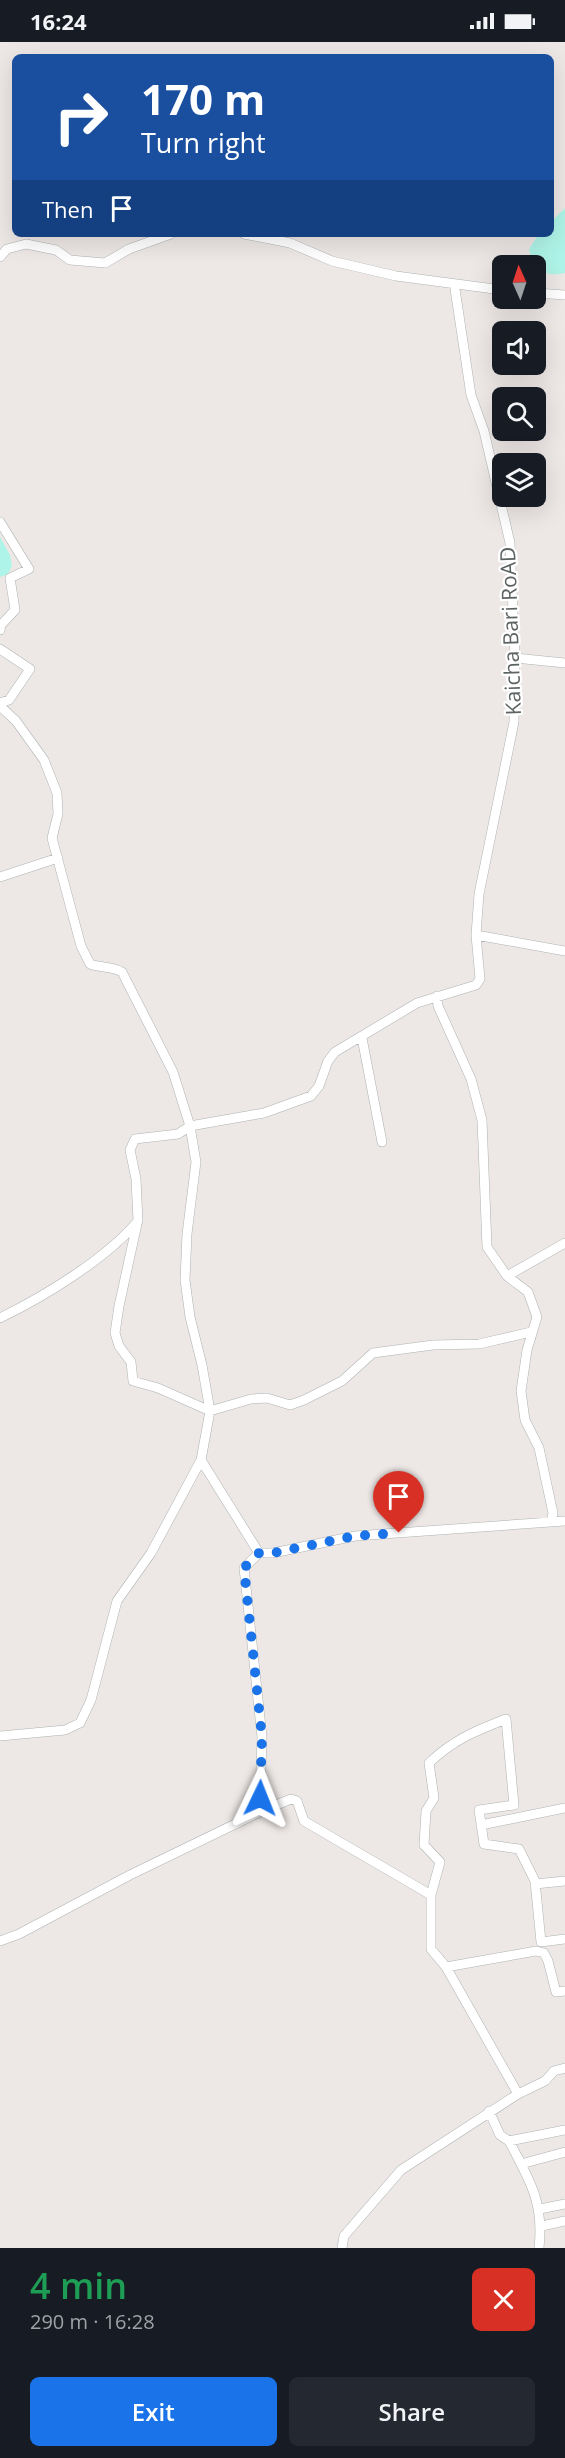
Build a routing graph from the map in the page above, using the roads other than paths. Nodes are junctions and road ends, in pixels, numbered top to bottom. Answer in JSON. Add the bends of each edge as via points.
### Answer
{"nodes":[{"id":1,"x":163,"y":237,"type":"edge"},
{"id":2,"x":259,"y":237,"type":"edge"},
{"id":3,"x":4,"y":249,"type":"edge"},
{"id":4,"x":0,"y":257,"type":"edge"},
{"id":5,"x":456,"y":285,"type":"junction"},
{"id":6,"x":492,"y":289,"type":"edge"},
{"id":7,"x":546,"y":294,"type":"edge"},
{"id":8,"x":565,"y":295,"type":"edge"},
{"id":9,"x":0,"y":522,"type":"edge"},
{"id":10,"x":0,"y":630,"type":"edge"},
{"id":11,"x":0,"y":649,"type":"edge"},
{"id":12,"x":515,"y":657,"type":"junction"},
{"id":13,"x":565,"y":663,"type":"edge"},
{"id":14,"x":0,"y":705,"type":"edge"},
{"id":15,"x":58,"y":858,"type":"junction"},
{"id":16,"x":0,"y":877,"type":"edge"},
{"id":17,"x":476,"y":935,"type":"junction"},
{"id":18,"x":565,"y":951,"type":"edge"},
{"id":19,"x":437,"y":996,"type":"junction"},
{"id":20,"x":362,"y":1038,"type":"junction"},
{"id":21,"x":190,"y":1126,"type":"junction"},
{"id":22,"x":382,"y":1142,"type":"dead end"},
{"id":23,"x":138,"y":1221,"type":"junction"},
{"id":24,"x":565,"y":1243,"type":"edge"},
{"id":25,"x":507,"y":1276,"type":"junction"},
{"id":26,"x":0,"y":1318,"type":"edge"},
{"id":27,"x":531,"y":1332,"type":"junction"},
{"id":28,"x":210,"y":1411,"type":"junction"},
{"id":29,"x":201,"y":1460,"type":"junction"},
{"id":30,"x":565,"y":1521,"type":"edge"},
{"id":31,"x":551,"y":1522,"type":"junction"},
{"id":32,"x":259,"y":1553,"type":"junction"},
{"id":33,"x":0,"y":1736,"type":"edge"},
{"id":34,"x":565,"y":1808,"type":"edge"},
{"id":35,"x":264,"y":1810,"type":"junction"},
{"id":36,"x":481,"y":1825,"type":"junction"},
{"id":37,"x":565,"y":1881,"type":"edge"},
{"id":38,"x":535,"y":1884,"type":"junction"},
{"id":39,"x":431,"y":1895,"type":"junction"},
{"id":40,"x":565,"y":1940,"type":"edge"},
{"id":41,"x":0,"y":1941,"type":"edge"},
{"id":42,"x":538,"y":1946,"type":"junction"},
{"id":43,"x":446,"y":1967,"type":"junction"},
{"id":44,"x":565,"y":1991,"type":"edge"},
{"id":45,"x":565,"y":2068,"type":"edge"},
{"id":46,"x":518,"y":2094,"type":"junction"},
{"id":47,"x":489,"y":2111,"type":"junction"},
{"id":48,"x":565,"y":2130,"type":"edge"},
{"id":49,"x":509,"y":2141,"type":"junction"},
{"id":50,"x":565,"y":2152,"type":"edge"},
{"id":51,"x":522,"y":2164,"type":"junction"},
{"id":52,"x":565,"y":2204,"type":"edge"},
{"id":53,"x":540,"y":2209,"type":"junction"},
{"id":54,"x":565,"y":2221,"type":"edge"},
{"id":55,"x":542,"y":2226,"type":"junction"},
{"id":56,"x":342,"y":2248,"type":"edge"},
{"id":57,"x":539,"y":2248,"type":"edge"}],
"edges":[{"from":1,"to":3,"type":"street","via":[[105,263],[70,260],[56,250],[26,244]]},
{"from":2,"to":5,"type":"street","via":[[290,243],[332,261]]},
{"from":3,"to":4,"type":"street"},
{"from":5,"to":6,"type":"street"},
{"from":5,"to":12,"type":"street","name":"Kaicha Bari RoAD","via":[[471,395],[484,431],[510,543]]},
{"from":7,"to":8,"type":"street"},
{"from":9,"to":10,"type":"street","via":[[29,569],[10,578],[15,610]]},
{"from":11,"to":14,"type":"street","via":[[30,669],[9,700]]},
{"from":12,"to":13,"type":"street"},
{"from":12,"to":17,"type":"street","name":"Kaicha Bari RoAD","via":[[514,722],[479,894]]},
{"from":14,"to":15,"type":"street","via":[[44,760],[57,793],[58,814],[52,838]]},
{"from":15,"to":16,"type":"street"},
{"from":15,"to":21,"type":"street","via":[[81,946],[90,964],[122,972],[173,1072]]},
{"from":17,"to":18,"type":"street"},
{"from":17,"to":19,"type":"street","name":"Kaicha Bari RoAD","via":[[480,979],[467,989]]},
{"from":19,"to":20,"type":"street","via":[[417,1003]]},
{"from":19,"to":25,"type":"street","via":[[471,1079],[482,1120],[487,1247]]},
{"from":20,"to":21,"type":"street","via":[[335,1052],[311,1096],[264,1113]]},
{"from":20,"to":22,"type":"street"},
{"from":21,"to":23,"type":"street","via":[[178,1134],[135,1139],[130,1150]]},
{"from":21,"to":28,"type":"street","via":[[196,1162],[186,1280]]},
{"from":23,"to":26,"type":"street","via":[[122,1240],[80,1272]]},
{"from":23,"to":28,"type":"street","via":[[119,1306],[115,1333],[119,1346],[131,1362],[133,1381]]},
{"from":24,"to":25,"type":"street"},
{"from":25,"to":27,"type":"street","via":[[528,1292],[537,1317]]},
{"from":27,"to":28,"type":"street","via":[[479,1344],[373,1353],[342,1381],[290,1405],[267,1398],[251,1399]]},
{"from":27,"to":31,"type":"street","via":[[521,1391],[525,1420],[539,1448],[553,1513]]},
{"from":28,"to":29,"type":"street"},
{"from":29,"to":32,"type":"street"},
{"from":29,"to":33,"type":"street","via":[[151,1553],[117,1601],[91,1700],[80,1723],[65,1730]]},
{"from":30,"to":31,"type":"street"},
{"from":31,"to":32,"type":"street","via":[[355,1536]]},
{"from":32,"to":35,"type":"street","via":[[244,1568],[262,1737],[260,1798]]},
{"from":34,"to":36,"type":"street"},
{"from":35,"to":39,"type":"street","via":[[291,1799],[297,1802],[304,1821]]},
{"from":35,"to":41,"type":"street"},
{"from":36,"to":38,"type":"street","via":[[484,1844],[519,1849]]},
{"from":36,"to":39,"type":"street","via":[[480,1810],[514,1805],[506,1719],[448,1745],[429,1763],[434,1798],[426,1811],[424,1845],[440,1863]]},
{"from":37,"to":38,"type":"street"},
{"from":38,"to":42,"type":"street"},
{"from":39,"to":43,"type":"street","via":[[431,1949]]},
{"from":40,"to":42,"type":"street"},
{"from":42,"to":43,"type":"street"},
{"from":42,"to":44,"type":"street","via":[[548,1960],[555,1992]]},
{"from":43,"to":46,"type":"street"},
{"from":45,"to":46,"type":"street"},
{"from":46,"to":47,"type":"street"},
{"from":47,"to":49,"type":"street","via":[[500,2135]]},
{"from":47,"to":56,"type":"street","via":[[400,2169],[345,2236]]},
{"from":48,"to":49,"type":"street"},
{"from":49,"to":51,"type":"street"},
{"from":50,"to":51,"type":"street"},
{"from":51,"to":53,"type":"street"},
{"from":52,"to":53,"type":"street"},
{"from":53,"to":55,"type":"street"},
{"from":54,"to":55,"type":"street"},
{"from":55,"to":57,"type":"street"}]}
